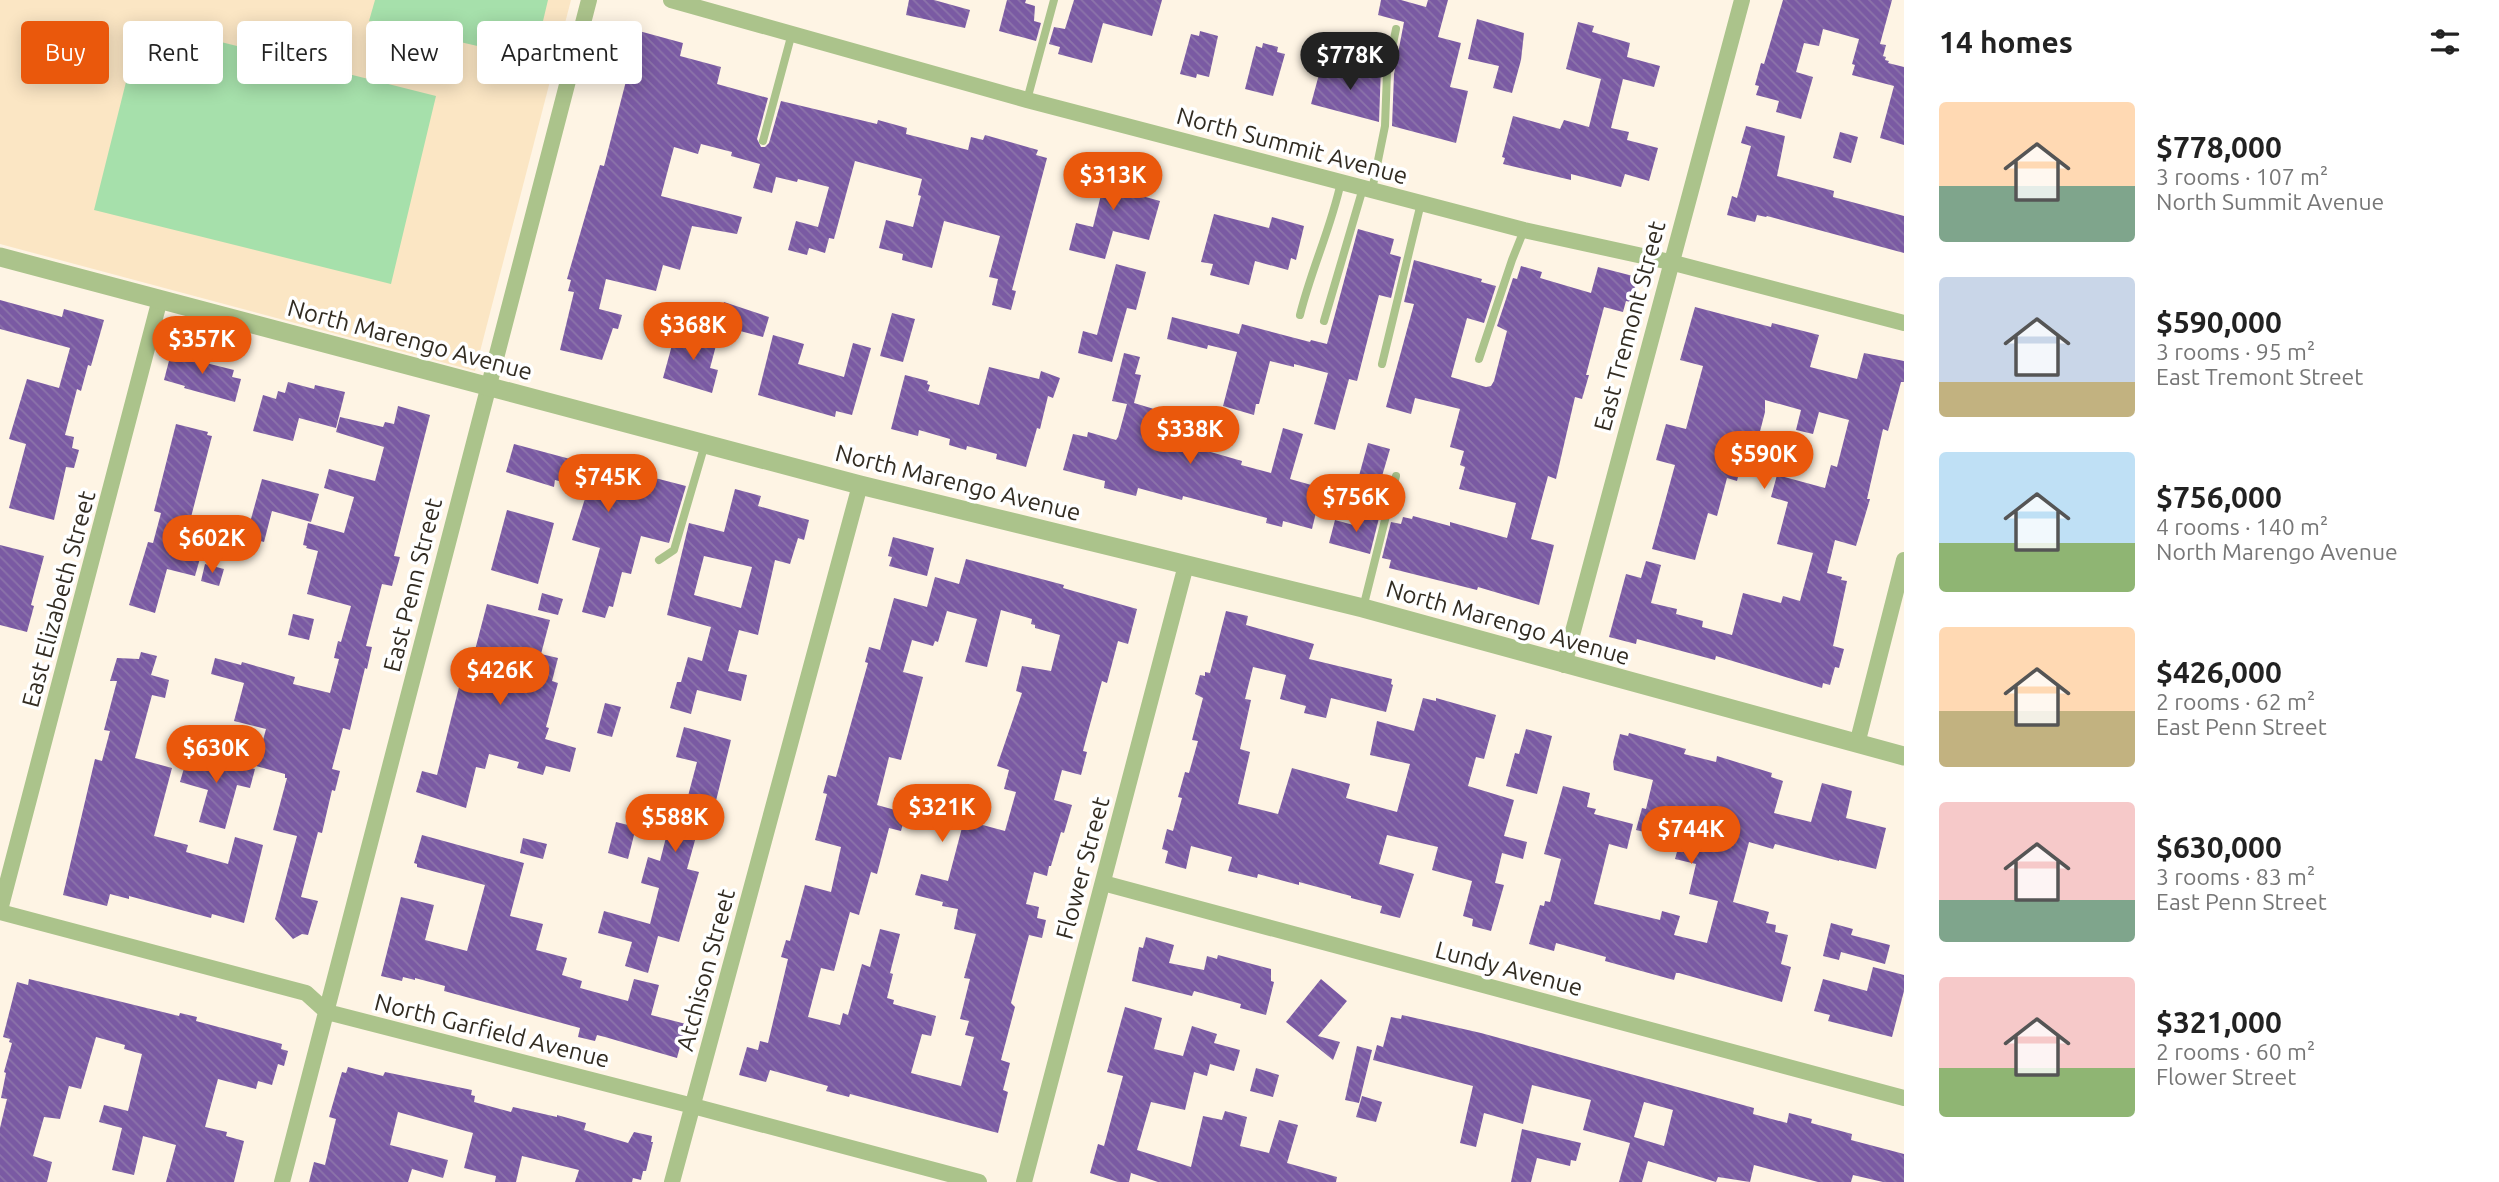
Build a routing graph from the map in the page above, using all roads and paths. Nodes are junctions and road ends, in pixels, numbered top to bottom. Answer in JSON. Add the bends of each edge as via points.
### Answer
{"nodes":[{"id":1,"x":589,"y":0,"type":"edge"},
{"id":2,"x":671,"y":0,"type":"edge"},
{"id":3,"x":1054,"y":0,"type":"edge"},
{"id":4,"x":1742,"y":0,"type":"edge"},
{"id":5,"x":1396,"y":29,"type":"dead end"},
{"id":6,"x":792,"y":33,"type":"junction"},
{"id":7,"x":1027,"y":100,"type":"junction"},
{"id":8,"x":763,"y":141,"type":"dead end"},
{"id":9,"x":1341,"y":182,"type":"junction"},
{"id":10,"x":1368,"y":189,"type":"junction"},
{"id":11,"x":1420,"y":203,"type":"junction"},
{"id":12,"x":1524,"y":230,"type":"junction"},
{"id":13,"x":0,"y":257,"type":"edge"},
{"id":14,"x":1670,"y":262,"type":"junction"},
{"id":15,"x":160,"y":299,"type":"junction"},
{"id":16,"x":1300,"y":315,"type":"dead end"},
{"id":17,"x":1324,"y":321,"type":"dead end"},
{"id":18,"x":1904,"y":323,"type":"edge"},
{"id":19,"x":1479,"y":359,"type":"dead end"},
{"id":20,"x":1382,"y":364,"type":"dead end"},
{"id":21,"x":487,"y":385,"type":"junction"},
{"id":22,"x":705,"y":444,"type":"junction"},
{"id":23,"x":1396,"y":477,"type":"dead end"},
{"id":24,"x":860,"y":485,"type":"junction"},
{"id":25,"x":659,"y":560,"type":"dead end"},
{"id":26,"x":1904,"y":560,"type":"edge"},
{"id":27,"x":1186,"y":565,"type":"junction"},
{"id":28,"x":1363,"y":608,"type":"junction"},
{"id":29,"x":1564,"y":665,"type":"junction"},
{"id":30,"x":1857,"y":744,"type":"junction"},
{"id":31,"x":1904,"y":756,"type":"edge"},
{"id":32,"x":1103,"y":883,"type":"junction"},
{"id":33,"x":0,"y":911,"type":"edge"},
{"id":34,"x":327,"y":1012,"type":"junction"},
{"id":35,"x":1904,"y":1097,"type":"edge"},
{"id":36,"x":693,"y":1106,"type":"junction"},
{"id":37,"x":282,"y":1182,"type":"edge"},
{"id":38,"x":672,"y":1182,"type":"edge"},
{"id":39,"x":979,"y":1182,"type":"edge"},
{"id":40,"x":1024,"y":1182,"type":"edge"}],
"edges":[{"from":1,"to":21,"type":"street","name":"East Penn Street"},
{"from":2,"to":6,"type":"street","name":"North Summit Avenue"},
{"from":3,"to":7,"type":"lane"},
{"from":4,"to":14,"type":"street","name":"East Tremont Street"},
{"from":5,"to":10,"type":"lane","via":[[1387,73],[1385,126]]},
{"from":6,"to":7,"type":"street","name":"North Summit Avenue"},
{"from":6,"to":8,"type":"lane"},
{"from":7,"to":9,"type":"street","name":"North Summit Avenue"},
{"from":9,"to":10,"type":"street","name":"North Summit Avenue"},
{"from":9,"to":16,"type":"lane"},
{"from":10,"to":11,"type":"street","name":"North Summit Avenue"},
{"from":10,"to":17,"type":"lane"},
{"from":11,"to":12,"type":"street","name":"North Summit Avenue"},
{"from":11,"to":20,"type":"lane"},
{"from":12,"to":14,"type":"street","name":"North Summit Avenue"},
{"from":12,"to":19,"type":"lane"},
{"from":13,"to":15,"type":"street","name":"North Marengo Avenue"},
{"from":14,"to":18,"type":"street","name":"North Summit Avenue"},
{"from":14,"to":29,"type":"street","name":"East Tremont Street"},
{"from":15,"to":21,"type":"street","name":"North Marengo Avenue"},
{"from":15,"to":33,"type":"street","name":"East Elizabeth Street"},
{"from":21,"to":22,"type":"street","name":"North Marengo Avenue"},
{"from":21,"to":34,"type":"street","name":"East Penn Street"},
{"from":22,"to":24,"type":"street","name":"North Marengo Avenue"},
{"from":22,"to":25,"type":"lane","via":[[674,550]]},
{"from":23,"to":28,"type":"lane"},
{"from":24,"to":27,"type":"street","name":"North Marengo Avenue"},
{"from":24,"to":36,"type":"street","name":"Atchison Street"},
{"from":26,"to":30,"type":"street"},
{"from":27,"to":28,"type":"street","name":"North Marengo Avenue"},
{"from":27,"to":32,"type":"street","name":"Flower Street"},
{"from":28,"to":29,"type":"street","name":"North Marengo Avenue"},
{"from":29,"to":30,"type":"street","name":"North Marengo Avenue"},
{"from":30,"to":31,"type":"street","name":"North Marengo Avenue"},
{"from":32,"to":35,"type":"street","name":"Lundy Avenue"},
{"from":32,"to":40,"type":"street","name":"Flower Street"},
{"from":33,"to":34,"type":"street","name":"North Garfield Avenue","via":[[306,993]]},
{"from":34,"to":36,"type":"street","name":"North Garfield Avenue"},
{"from":34,"to":37,"type":"street","name":"East Penn Street"},
{"from":36,"to":38,"type":"street","name":"Atchison Street"},
{"from":36,"to":39,"type":"street","name":"North Garfield Avenue"}]}
